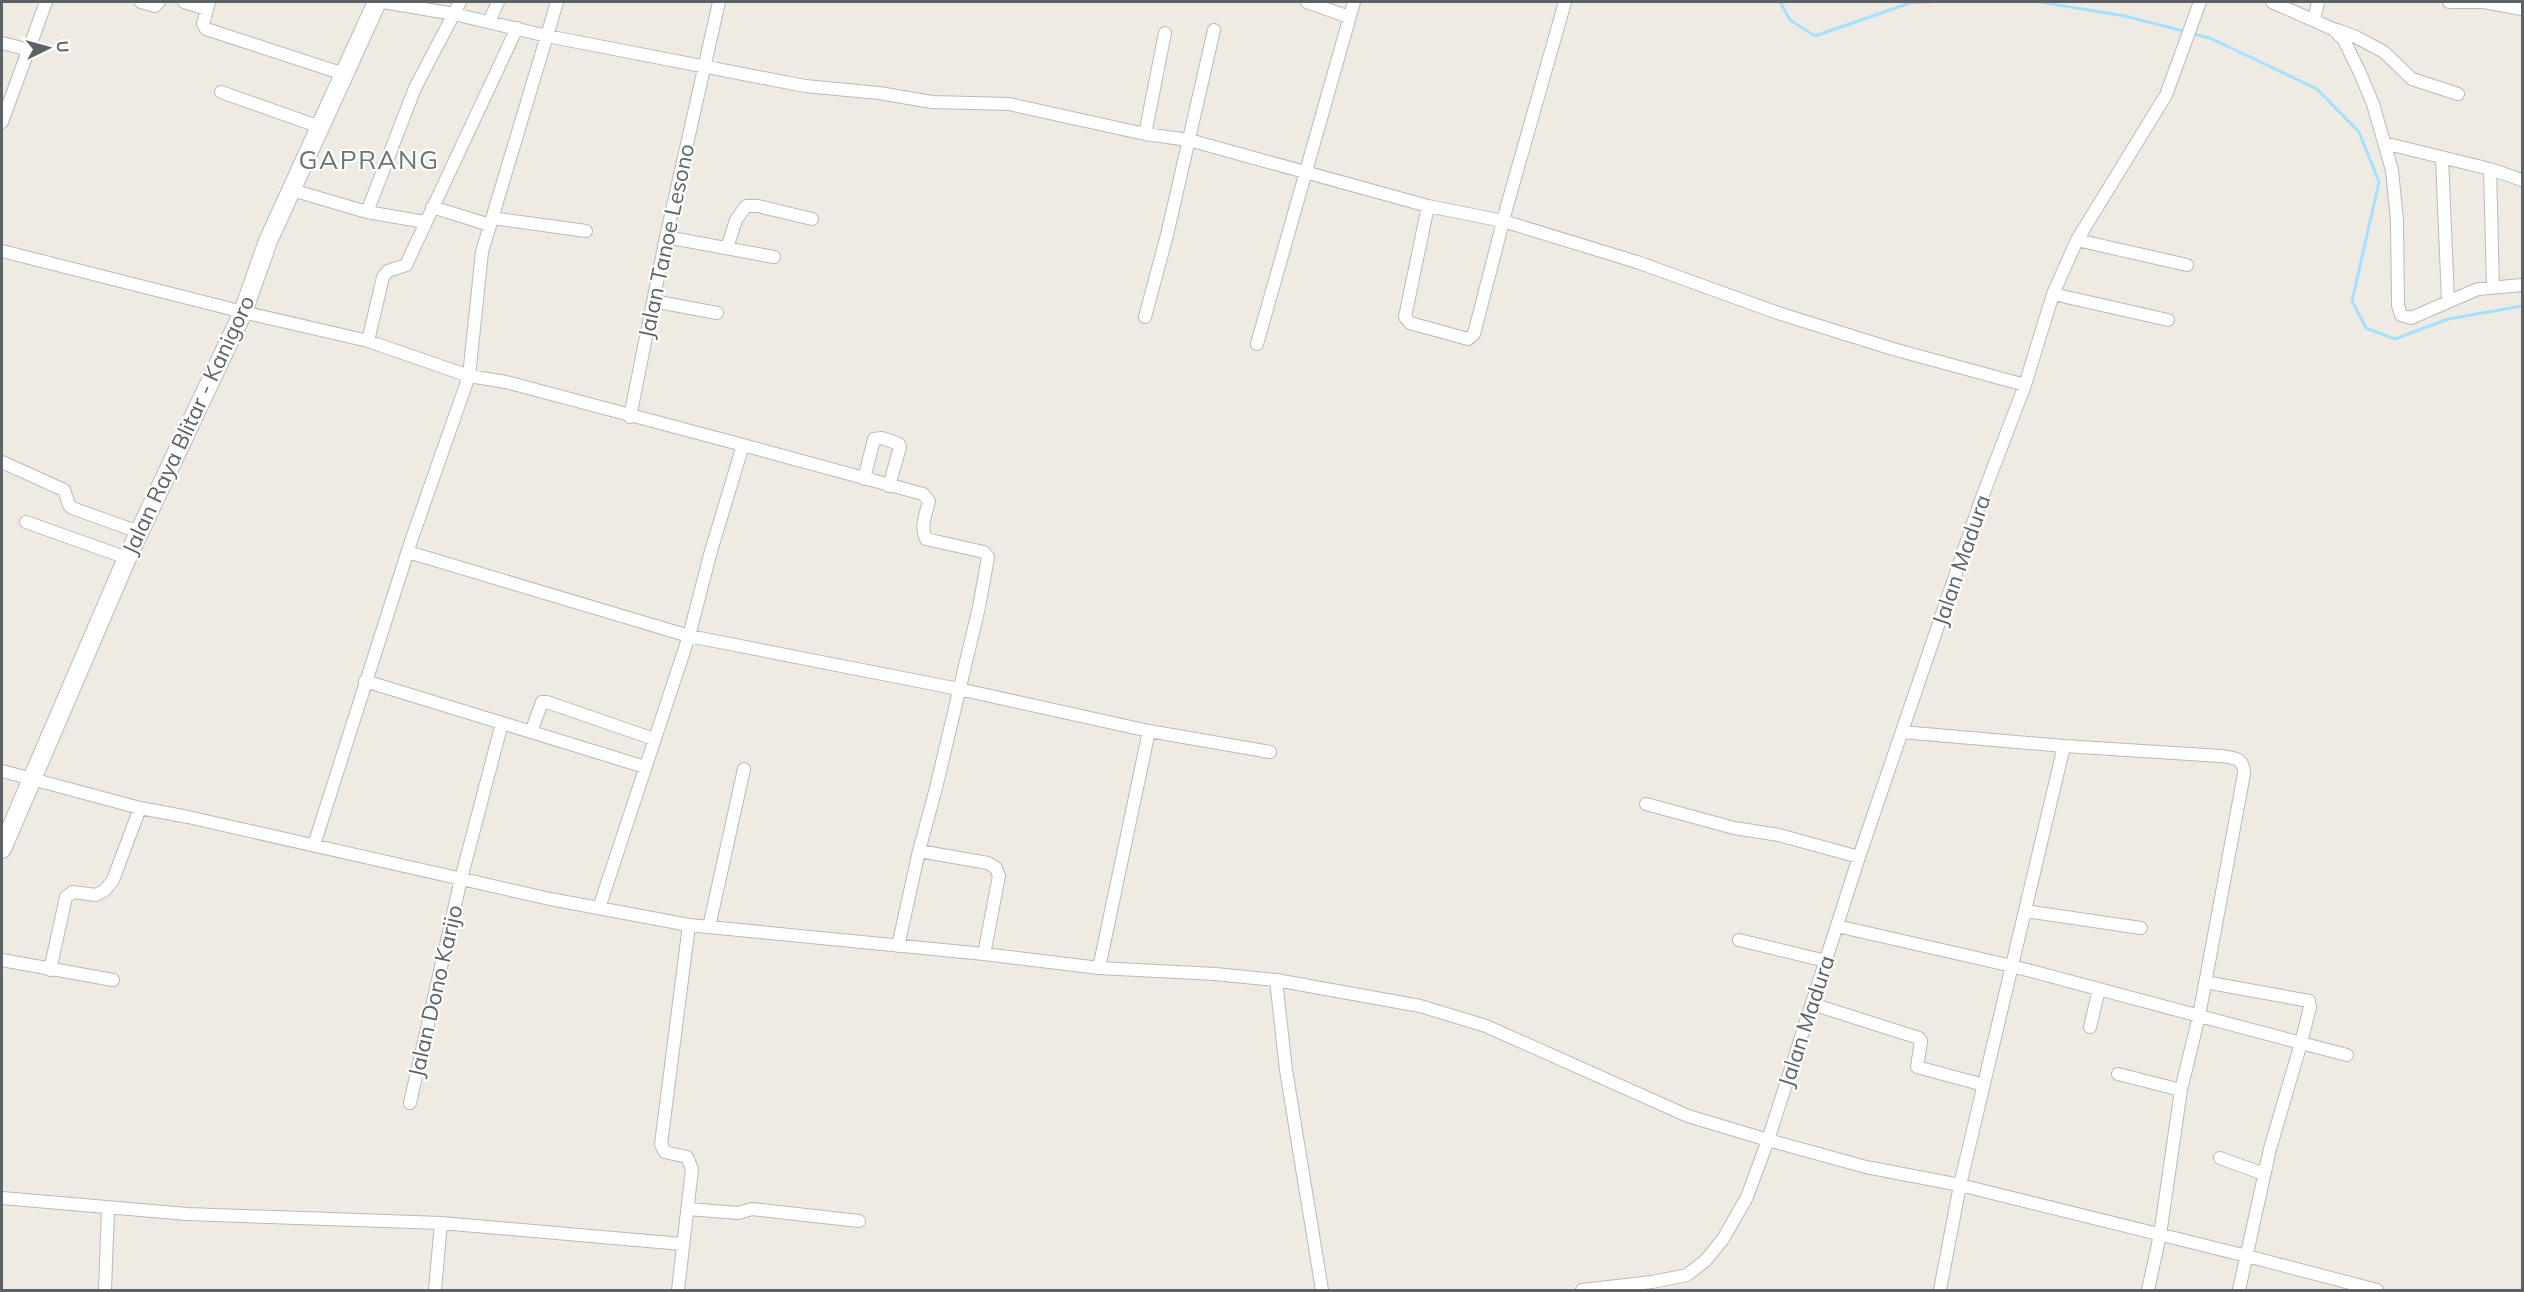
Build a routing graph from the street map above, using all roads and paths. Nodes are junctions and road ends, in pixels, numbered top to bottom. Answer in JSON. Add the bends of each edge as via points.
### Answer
{"nodes":[{"id":1,"x":46,"y":2,"type":"edge"},
{"id":2,"x":141,"y":2,"type":"edge"},
{"id":3,"x":159,"y":2,"type":"edge"},
{"id":4,"x":184,"y":2,"type":"edge"},
{"id":5,"x":377,"y":2,"type":"edge"},
{"id":6,"x":383,"y":2,"type":"edge"},
{"id":7,"x":460,"y":2,"type":"edge"},
{"id":8,"x":498,"y":2,"type":"edge"},
{"id":9,"x":557,"y":2,"type":"edge"},
{"id":10,"x":719,"y":2,"type":"edge"},
{"id":11,"x":1307,"y":2,"type":"edge"},
{"id":12,"x":1354,"y":2,"type":"edge"},
{"id":13,"x":1565,"y":2,"type":"edge"},
{"id":14,"x":2200,"y":2,"type":"edge"},
{"id":15,"x":2272,"y":2,"type":"edge"},
{"id":16,"x":2318,"y":2,"type":"edge"},
{"id":17,"x":2449,"y":2,"type":"edge"},
{"id":18,"x":2498,"y":3,"type":"edge"},
{"id":19,"x":208,"y":5,"type":"edge"},
{"id":20,"x":2523,"y":9,"type":"edge"},
{"id":21,"x":454,"y":14,"type":"junction"},
{"id":22,"x":1349,"y":17,"type":"junction"},
{"id":23,"x":2314,"y":20,"type":"junction"},
{"id":24,"x":489,"y":22,"type":"junction"},
{"id":25,"x":517,"y":28,"type":"junction"},
{"id":26,"x":2333,"y":29,"type":"junction"},
{"id":27,"x":1214,"y":30,"type":"dead end"},
{"id":28,"x":1165,"y":33,"type":"dead end"},
{"id":29,"x":548,"y":36,"type":"junction"},
{"id":30,"x":2,"y":43,"type":"edge"},
{"id":31,"x":29,"y":50,"type":"junction"},
{"id":32,"x":706,"y":67,"type":"junction"},
{"id":33,"x":344,"y":74,"type":"junction"},
{"id":34,"x":221,"y":92,"type":"dead end"},
{"id":35,"x":2458,"y":94,"type":"dead end"},
{"id":36,"x":2,"y":122,"type":"edge"},
{"id":37,"x":320,"y":127,"type":"junction"},
{"id":38,"x":1145,"y":134,"type":"junction"},
{"id":39,"x":1189,"y":140,"type":"junction"},
{"id":40,"x":2384,"y":142,"type":"junction"},
{"id":41,"x":2442,"y":158,"type":"junction"},
{"id":42,"x":2490,"y":169,"type":"junction"},
{"id":43,"x":1305,"y":171,"type":"junction"},
{"id":44,"x":2523,"y":180,"type":"edge"},
{"id":45,"x":292,"y":190,"type":"junction"},
{"id":46,"x":1428,"y":206,"type":"junction"},
{"id":47,"x":432,"y":207,"type":"junction"},
{"id":48,"x":367,"y":212,"type":"junction"},
{"id":49,"x":812,"y":219,"type":"dead end"},
{"id":50,"x":1503,"y":221,"type":"junction"},
{"id":51,"x":425,"y":222,"type":"junction"},
{"id":52,"x":491,"y":222,"type":"junction"},
{"id":53,"x":586,"y":231,"type":"dead end"},
{"id":54,"x":666,"y":237,"type":"junction"},
{"id":55,"x":2077,"y":240,"type":"junction"},
{"id":56,"x":727,"y":248,"type":"junction"},
{"id":57,"x":2,"y":251,"type":"edge"},
{"id":58,"x":774,"y":257,"type":"dead end"},
{"id":59,"x":2187,"y":265,"type":"dead end"},
{"id":60,"x":2523,"y":285,"type":"edge"},
{"id":61,"x":2493,"y":286,"type":"junction"},
{"id":62,"x":2053,"y":294,"type":"junction"},
{"id":63,"x":653,"y":301,"type":"junction"},
{"id":64,"x":2448,"y":301,"type":"junction"},
{"id":65,"x":243,"y":312,"type":"junction"},
{"id":66,"x":717,"y":313,"type":"dead end"},
{"id":67,"x":1145,"y":317,"type":"dead end"},
{"id":68,"x":2168,"y":320,"type":"dead end"},
{"id":69,"x":368,"y":340,"type":"junction"},
{"id":70,"x":1257,"y":344,"type":"dead end"},
{"id":71,"x":469,"y":376,"type":"junction"},
{"id":72,"x":2025,"y":385,"type":"junction"},
{"id":73,"x":630,"y":417,"type":"junction"},
{"id":74,"x":743,"y":445,"type":"junction"},
{"id":75,"x":2,"y":462,"type":"edge"},
{"id":76,"x":864,"y":479,"type":"junction"},
{"id":77,"x":889,"y":486,"type":"junction"},
{"id":78,"x":26,"y":522,"type":"dead end"},
{"id":79,"x":139,"y":532,"type":"junction"},
{"id":80,"x":408,"y":552,"type":"junction"},
{"id":81,"x":127,"y":558,"type":"junction"},
{"id":82,"x":688,"y":636,"type":"junction"},
{"id":83,"x":365,"y":681,"type":"junction"},
{"id":84,"x":959,"y":689,"type":"junction"},
{"id":85,"x":502,"y":723,"type":"junction"},
{"id":86,"x":531,"y":732,"type":"junction"},
{"id":87,"x":1149,"y":732,"type":"junction"},
{"id":88,"x":1902,"y":732,"type":"junction"},
{"id":89,"x":654,"y":739,"type":"junction"},
{"id":90,"x":2064,"y":746,"type":"junction"},
{"id":91,"x":1270,"y":752,"type":"dead end"},
{"id":92,"x":645,"y":767,"type":"junction"},
{"id":93,"x":744,"y":769,"type":"dead end"},
{"id":94,"x":2,"y":771,"type":"edge"},
{"id":95,"x":32,"y":778,"type":"junction"},
{"id":96,"x":1646,"y":804,"type":"dead end"},
{"id":97,"x":140,"y":808,"type":"junction"},
{"id":98,"x":314,"y":845,"type":"junction"},
{"id":99,"x":2,"y":849,"type":"edge"},
{"id":100,"x":919,"y":851,"type":"junction"},
{"id":101,"x":1860,"y":857,"type":"junction"},
{"id":102,"x":461,"y":879,"type":"junction"},
{"id":103,"x":599,"y":908,"type":"junction"},
{"id":104,"x":2025,"y":911,"type":"junction"},
{"id":105,"x":688,"y":925,"type":"junction"},
{"id":106,"x":1837,"y":926,"type":"junction"},
{"id":107,"x":709,"y":927,"type":"junction"},
{"id":108,"x":2141,"y":928,"type":"dead end"},
{"id":109,"x":1739,"y":940,"type":"dead end"},
{"id":110,"x":898,"y":946,"type":"junction"},
{"id":111,"x":984,"y":954,"type":"junction"},
{"id":112,"x":2,"y":960,"type":"edge"},
{"id":113,"x":1826,"y":961,"type":"junction"},
{"id":114,"x":2012,"y":966,"type":"junction"},
{"id":115,"x":1099,"y":968,"type":"junction"},
{"id":116,"x":50,"y":970,"type":"junction"},
{"id":117,"x":113,"y":980,"type":"dead end"},
{"id":118,"x":1276,"y":980,"type":"junction"},
{"id":119,"x":2205,"y":982,"type":"junction"},
{"id":120,"x":2099,"y":989,"type":"junction"},
{"id":121,"x":1812,"y":1004,"type":"junction"},
{"id":122,"x":2199,"y":1016,"type":"junction"},
{"id":123,"x":2090,"y":1027,"type":"dead end"},
{"id":124,"x":2301,"y":1043,"type":"junction"},
{"id":125,"x":2347,"y":1055,"type":"dead end"},
{"id":126,"x":2118,"y":1074,"type":"dead end"},
{"id":127,"x":1984,"y":1085,"type":"junction"},
{"id":128,"x":2181,"y":1090,"type":"junction"},
{"id":129,"x":410,"y":1103,"type":"dead end"},
{"id":130,"x":1768,"y":1140,"type":"junction"},
{"id":131,"x":2220,"y":1158,"type":"dead end"},
{"id":132,"x":2264,"y":1174,"type":"junction"},
{"id":133,"x":1960,"y":1185,"type":"junction"},
{"id":134,"x":2,"y":1198,"type":"edge"},
{"id":135,"x":108,"y":1209,"type":"junction"},
{"id":136,"x":688,"y":1209,"type":"junction"},
{"id":137,"x":859,"y":1221,"type":"dead end"},
{"id":138,"x":441,"y":1223,"type":"junction"},
{"id":139,"x":2160,"y":1234,"type":"junction"},
{"id":140,"x":682,"y":1244,"type":"junction"},
{"id":141,"x":2247,"y":1256,"type":"junction"},
{"id":142,"x":2361,"y":1288,"type":"edge"},
{"id":143,"x":105,"y":1290,"type":"edge"},
{"id":144,"x":435,"y":1290,"type":"edge"},
{"id":145,"x":678,"y":1290,"type":"edge"},
{"id":146,"x":1322,"y":1290,"type":"edge"},
{"id":147,"x":1582,"y":1290,"type":"edge"},
{"id":148,"x":1940,"y":1290,"type":"edge"},
{"id":149,"x":2148,"y":1290,"type":"edge"},
{"id":150,"x":2239,"y":1290,"type":"edge"},
{"id":151,"x":2377,"y":1290,"type":"edge"}],
"edges":[{"from":1,"to":31,"type":"street"},
{"from":2,"to":3,"type":"street","via":[[155,6]]},
{"from":4,"to":19,"type":"street"},
{"from":5,"to":33,"type":"main road","name":"Jalan Raya Blitar - Kanigoro"},
{"from":6,"to":21,"type":"street"},
{"from":7,"to":21,"type":"street"},
{"from":8,"to":24,"type":"street"},
{"from":9,"to":29,"type":"street"},
{"from":10,"to":32,"type":"street","name":"Jalan Tanoe Lesono"},
{"from":11,"to":22,"type":"street"},
{"from":12,"to":22,"type":"street"},
{"from":13,"to":50,"type":"street"},
{"from":14,"to":55,"type":"street","name":"Jalan Madura","via":[[2166,94]]},
{"from":15,"to":23,"type":"street"},
{"from":16,"to":23,"type":"street"},
{"from":17,"to":18,"type":"street"},
{"from":18,"to":20,"type":"street"},
{"from":19,"to":33,"type":"street","via":[[203,24],[206,29]]},
{"from":21,"to":24,"type":"street"},
{"from":21,"to":48,"type":"street","via":[[415,88]]},
{"from":22,"to":43,"type":"street"},
{"from":23,"to":26,"type":"street"},
{"from":24,"to":25,"type":"street"},
{"from":25,"to":29,"type":"street"},
{"from":25,"to":47,"type":"street"},
{"from":26,"to":35,"type":"street","via":[[2384,52],[2412,79]]},
{"from":26,"to":40,"type":"street","via":[[2353,57]]},
{"from":27,"to":39,"type":"street"},
{"from":28,"to":38,"type":"street"},
{"from":29,"to":32,"type":"street"},
{"from":29,"to":52,"type":"street"},
{"from":30,"to":31,"type":"street"},
{"from":31,"to":36,"type":"street"},
{"from":32,"to":38,"type":"street","via":[[805,86],[932,102],[1009,104]]},
{"from":32,"to":54,"type":"street","name":"Jalan Tanoe Lesono"},
{"from":33,"to":37,"type":"main road","name":"Jalan Raya Blitar - Kanigoro"},
{"from":34,"to":37,"type":"street"},
{"from":37,"to":45,"type":"main road","name":"Jalan Raya Blitar - Kanigoro"},
{"from":38,"to":39,"type":"street"},
{"from":39,"to":43,"type":"street"},
{"from":39,"to":67,"type":"street"},
{"from":40,"to":41,"type":"street"},
{"from":40,"to":64,"type":"street","via":[[2395,191],[2398,312],[2411,318]]},
{"from":41,"to":42,"type":"street"},
{"from":41,"to":64,"type":"street"},
{"from":42,"to":44,"type":"street"},
{"from":42,"to":61,"type":"street"},
{"from":43,"to":46,"type":"street"},
{"from":43,"to":70,"type":"street"},
{"from":45,"to":48,"type":"street"},
{"from":45,"to":65,"type":"main road","name":"Jalan Raya Blitar - Kanigoro","via":[[268,241]]},
{"from":46,"to":50,"type":"street"},
{"from":46,"to":50,"type":"street","via":[[1405,317],[1410,323],[1466,339],[1474,334]]},
{"from":47,"to":51,"type":"street"},
{"from":47,"to":52,"type":"street"},
{"from":48,"to":51,"type":"street"},
{"from":49,"to":56,"type":"street","via":[[746,206],[736,220]]},
{"from":50,"to":72,"type":"street","via":[[1893,349]]},
{"from":51,"to":69,"type":"street","via":[[405,266],[388,271],[383,277]]},
{"from":52,"to":53,"type":"street"},
{"from":52,"to":71,"type":"street","via":[[482,252]]},
{"from":54,"to":56,"type":"street"},
{"from":54,"to":63,"type":"street","name":"Jalan Tanoe Lesono"},
{"from":55,"to":59,"type":"street"},
{"from":55,"to":62,"type":"street","name":"Jalan Madura"},
{"from":56,"to":58,"type":"street"},
{"from":57,"to":65,"type":"street"},
{"from":60,"to":61,"type":"street"},
{"from":61,"to":64,"type":"street"},
{"from":62,"to":68,"type":"street"},
{"from":62,"to":72,"type":"street","name":"Jalan Madura"},
{"from":63,"to":66,"type":"street"},
{"from":63,"to":73,"type":"street","name":"Jalan Tanoe Lesono"},
{"from":65,"to":69,"type":"street"},
{"from":65,"to":79,"type":"main road","name":"Jalan Raya Blitar - Kanigoro"},
{"from":69,"to":71,"type":"street"},
{"from":71,"to":73,"type":"street","via":[[506,382]]},
{"from":71,"to":80,"type":"street"},
{"from":72,"to":88,"type":"street","name":"Jalan Madura","via":[[1981,500]]},
{"from":73,"to":74,"type":"street"},
{"from":74,"to":76,"type":"street"},
{"from":74,"to":82,"type":"street"},
{"from":75,"to":79,"type":"street","via":[[64,490],[72,508]]},
{"from":76,"to":77,"type":"street"},
{"from":76,"to":77,"type":"street","via":[[874,439],[882,438],[900,447]]},
{"from":77,"to":84,"type":"street","via":[[927,497],[923,532],[926,539],[988,556]]},
{"from":78,"to":81,"type":"street"},
{"from":79,"to":81,"type":"main road","name":"Jalan Raya Blitar - Kanigoro"},
{"from":80,"to":82,"type":"street"},
{"from":80,"to":83,"type":"street"},
{"from":81,"to":95,"type":"main road","name":"Jalan Raya Blitar - Kanigoro"},
{"from":82,"to":84,"type":"street"},
{"from":82,"to":89,"type":"street"},
{"from":83,"to":85,"type":"street"},
{"from":83,"to":98,"type":"street"},
{"from":84,"to":87,"type":"street"},
{"from":84,"to":100,"type":"street"},
{"from":85,"to":86,"type":"street"},
{"from":85,"to":102,"type":"street","name":"Jalan Dono Karijo"},
{"from":86,"to":89,"type":"street","via":[[542,702],[547,702]]},
{"from":86,"to":92,"type":"street"},
{"from":87,"to":91,"type":"street"},
{"from":87,"to":115,"type":"street"},
{"from":88,"to":90,"type":"street"},
{"from":88,"to":101,"type":"street","name":"Jalan Madura"},
{"from":89,"to":92,"type":"street"},
{"from":90,"to":104,"type":"street"},
{"from":90,"to":119,"type":"street","via":[[2221,756],[2243,762],[2244,774]]},
{"from":92,"to":103,"type":"street"},
{"from":93,"to":107,"type":"street"},
{"from":94,"to":95,"type":"street"},
{"from":95,"to":97,"type":"street"},
{"from":95,"to":99,"type":"main road","name":"Jalan Raya Blitar - Kanigoro"},
{"from":96,"to":101,"type":"street"},
{"from":97,"to":98,"type":"street"},
{"from":97,"to":116,"type":"street","via":[[110,884],[96,895],[73,892],[66,897]]},
{"from":98,"to":102,"type":"street"},
{"from":100,"to":110,"type":"street"},
{"from":100,"to":111,"type":"street","via":[[996,868],[999,876]]},
{"from":101,"to":106,"type":"street","name":"Jalan Madura"},
{"from":102,"to":103,"type":"street"},
{"from":102,"to":129,"type":"street","name":"Jalan Dono Karijo"},
{"from":103,"to":105,"type":"street"},
{"from":104,"to":108,"type":"street"},
{"from":104,"to":114,"type":"street"},
{"from":105,"to":107,"type":"street"},
{"from":105,"to":136,"type":"street","via":[[661,1143],[665,1152],[685,1156],[690,1161]]},
{"from":106,"to":113,"type":"street","name":"Jalan Madura"},
{"from":106,"to":114,"type":"street"},
{"from":107,"to":110,"type":"street"},
{"from":109,"to":113,"type":"street"},
{"from":110,"to":111,"type":"street"},
{"from":111,"to":115,"type":"street"},
{"from":112,"to":116,"type":"street"},
{"from":113,"to":121,"type":"street","name":"Jalan Madura"},
{"from":114,"to":120,"type":"street"},
{"from":114,"to":127,"type":"street"},
{"from":115,"to":118,"type":"street"},
{"from":116,"to":117,"type":"street"},
{"from":118,"to":130,"type":"street","via":[[1420,1006],[1486,1026],[1688,1116]]},
{"from":118,"to":146,"type":"street","via":[[1286,1070]]},
{"from":119,"to":122,"type":"street"},
{"from":119,"to":124,"type":"street","via":[[2308,1001]]},
{"from":120,"to":122,"type":"street"},
{"from":120,"to":123,"type":"street"},
{"from":121,"to":127,"type":"street","via":[[1919,1038],[1917,1067]]},
{"from":121,"to":130,"type":"street","name":"Jalan Madura"},
{"from":122,"to":124,"type":"street"},
{"from":122,"to":128,"type":"street"},
{"from":124,"to":125,"type":"street"},
{"from":124,"to":132,"type":"street"},
{"from":126,"to":128,"type":"street"},
{"from":127,"to":133,"type":"street"},
{"from":128,"to":139,"type":"street"},
{"from":130,"to":133,"type":"street","via":[[1866,1167]]},
{"from":130,"to":147,"type":"street","name":"Jalan Madura","via":[[1747,1197],[1706,1260],[1687,1275]]},
{"from":131,"to":132,"type":"street"},
{"from":132,"to":141,"type":"street"},
{"from":133,"to":139,"type":"street"},
{"from":133,"to":148,"type":"street"},
{"from":134,"to":135,"type":"street"},
{"from":135,"to":138,"type":"street"},
{"from":135,"to":143,"type":"street"},
{"from":136,"to":137,"type":"street","via":[[738,1213],[752,1209]]},
{"from":136,"to":140,"type":"street"},
{"from":138,"to":140,"type":"street"},
{"from":138,"to":144,"type":"street"},
{"from":139,"to":141,"type":"street"},
{"from":139,"to":149,"type":"street"},
{"from":140,"to":145,"type":"street"},
{"from":141,"to":142,"type":"street"},
{"from":141,"to":150,"type":"street"},
{"from":142,"to":151,"type":"street"}]}
